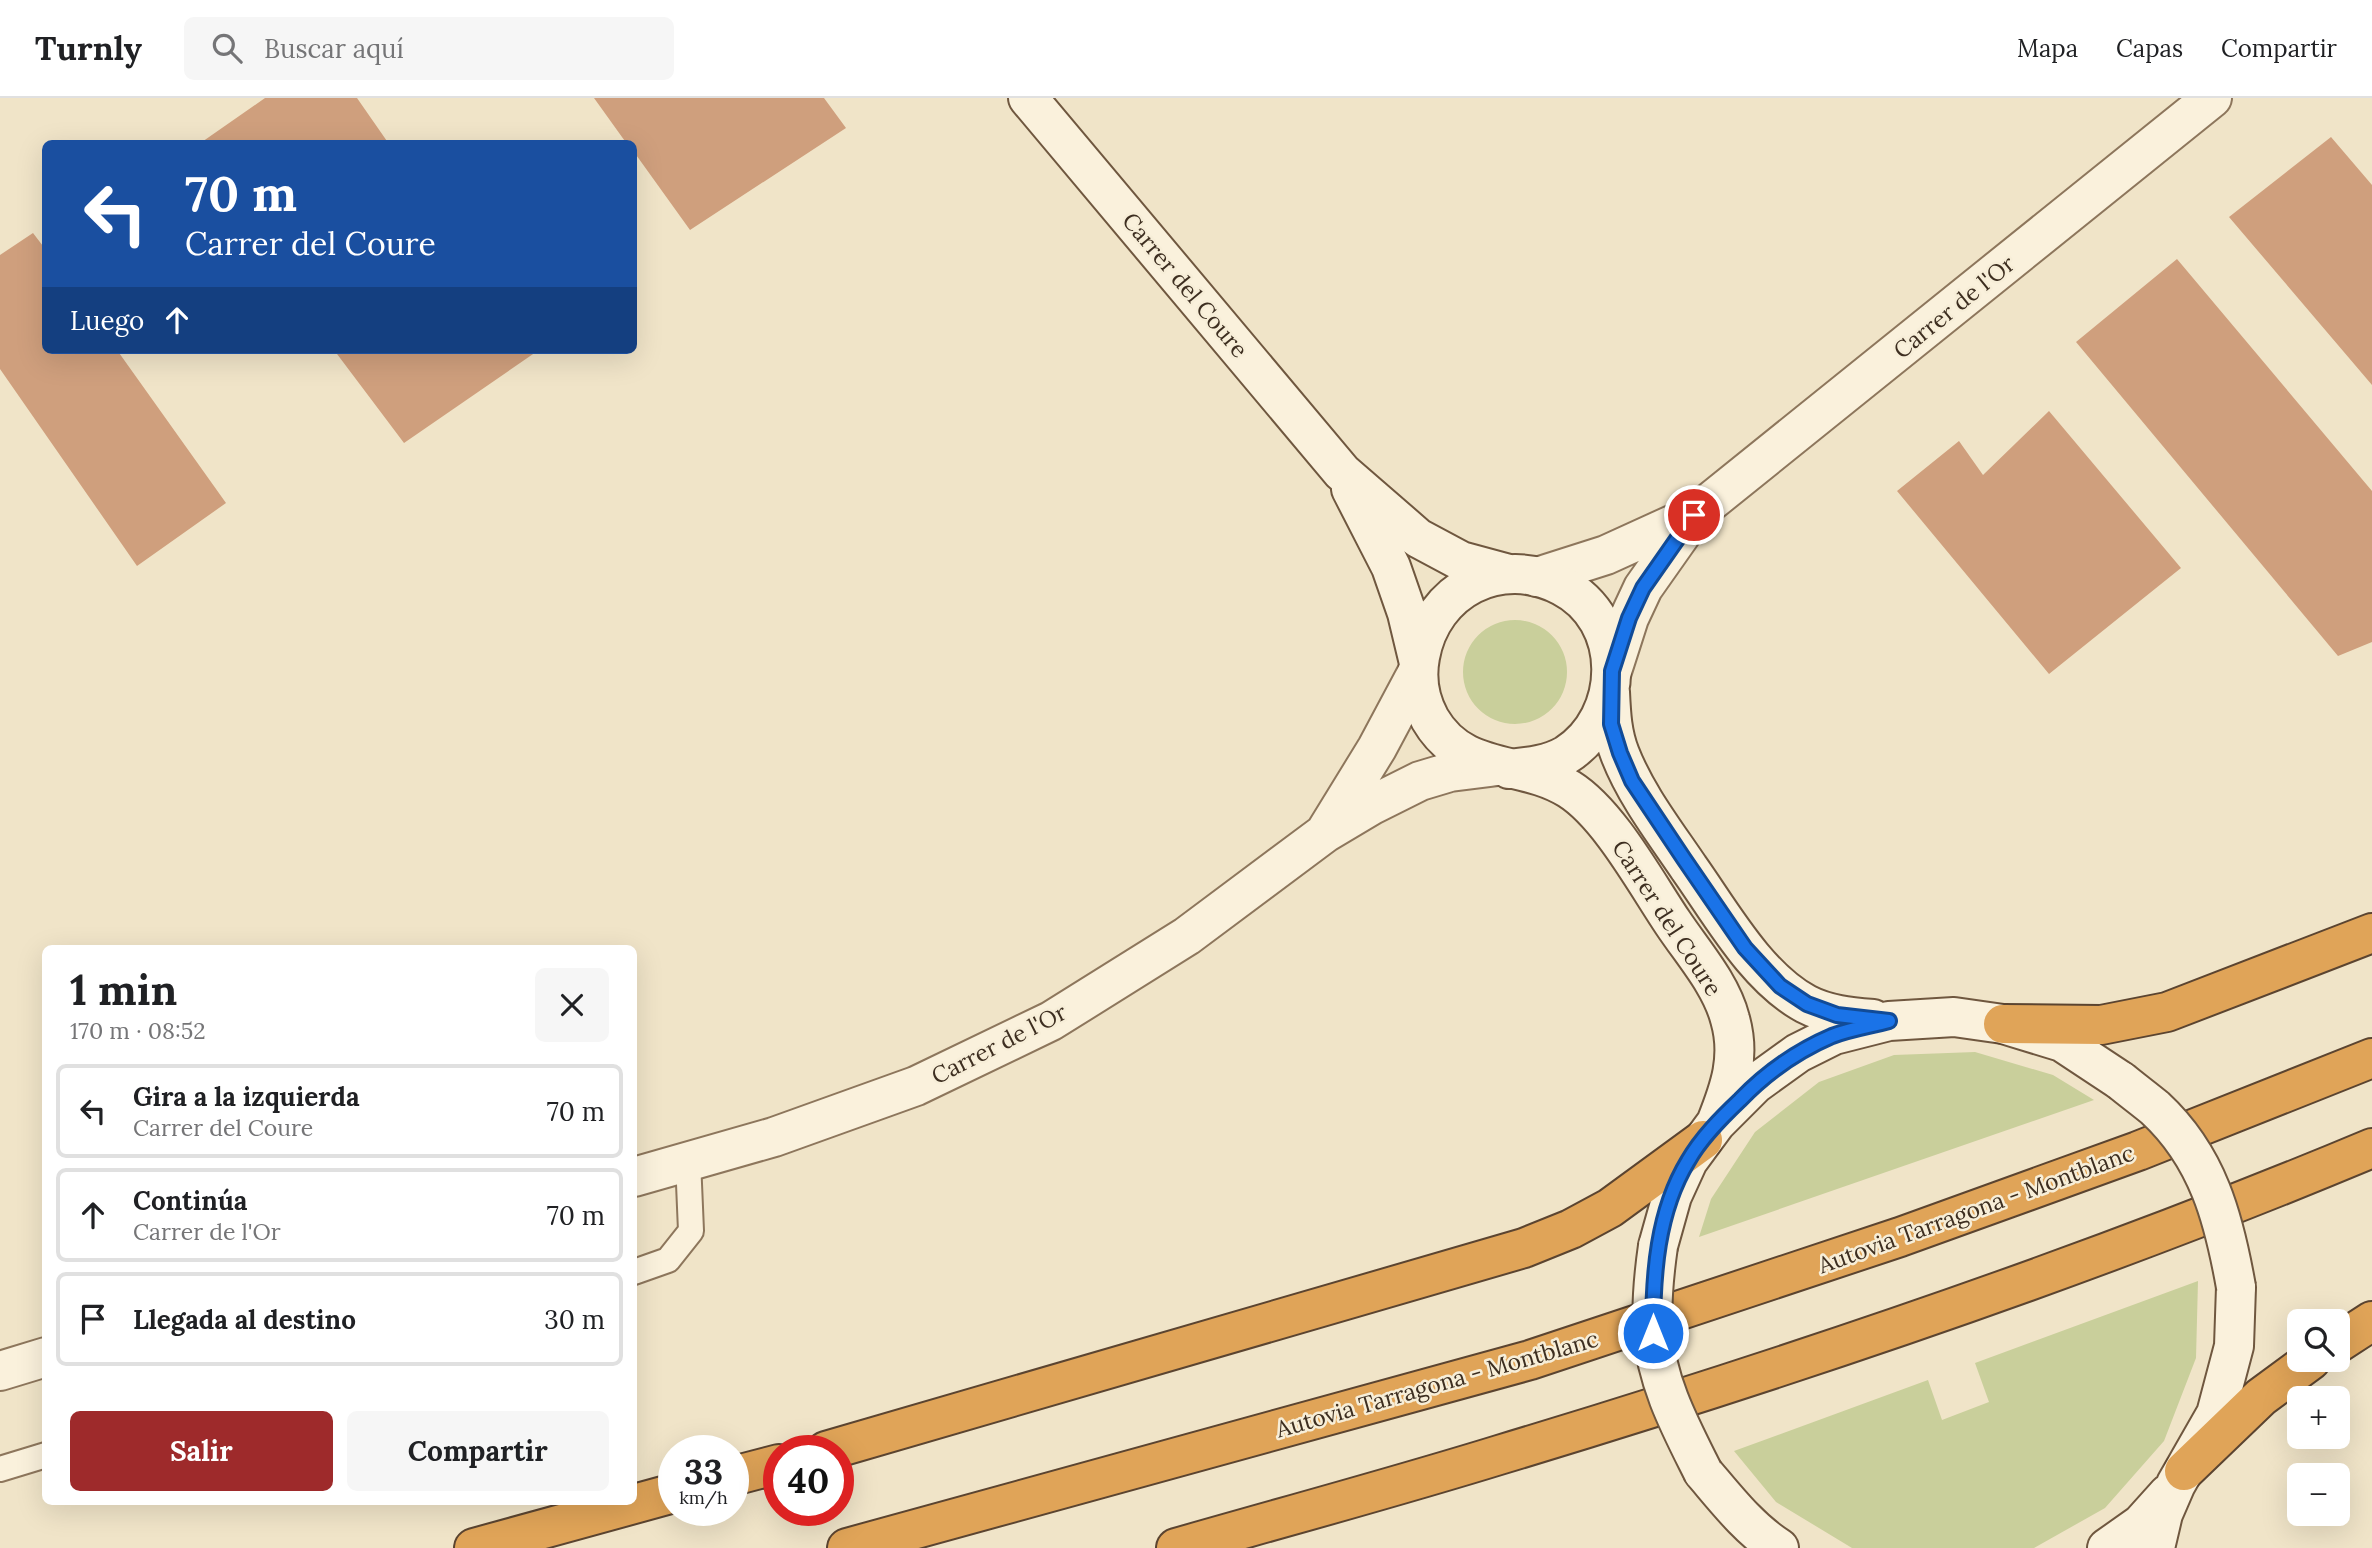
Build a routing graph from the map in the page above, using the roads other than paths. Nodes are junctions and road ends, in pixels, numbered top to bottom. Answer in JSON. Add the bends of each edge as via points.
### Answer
{"nodes":[{"id":1,"x":1028,"y":98,"type":"edge"},
{"id":2,"x":2212,"y":98,"type":"edge"},
{"id":3,"x":1342,"y":472,"type":"junction"},
{"id":4,"x":1694,"y":515,"type":"junction"},
{"id":5,"x":1523,"y":575,"type":"junction"},
{"id":6,"x":1418,"y":668,"type":"junction"},
{"id":7,"x":1611,"y":680,"type":"junction"},
{"id":8,"x":1504,"y":767,"type":"junction"},
{"id":9,"x":1325,"y":833,"type":"junction"},
{"id":10,"x":2372,"y":933,"type":"edge"},
{"id":11,"x":1889,"y":1021,"type":"junction"},
{"id":12,"x":2003,"y":1024,"type":"junction"},
{"id":13,"x":2372,"y":1058,"type":"edge"},
{"id":14,"x":1710,"y":1132,"type":"junction"},
{"id":15,"x":2372,"y":1148,"type":"edge"},
{"id":16,"x":688,"y":1160,"type":"junction"},
{"id":17,"x":637,"y":1176,"type":"edge"},
{"id":18,"x":637,"y":1271,"type":"edge"},
{"id":19,"x":2372,"y":1321,"type":"edge"},
{"id":20,"x":2350,"y":1335,"type":"edge"},
{"id":21,"x":42,"y":1358,"type":"edge"},
{"id":22,"x":0,"y":1371,"type":"edge"},
{"id":23,"x":2295,"y":1372,"type":"edge"},
{"id":24,"x":854,"y":1443,"type":"edge"},
{"id":25,"x":42,"y":1456,"type":"edge"},
{"id":26,"x":0,"y":1469,"type":"edge"},
{"id":27,"x":2180,"y":1478,"type":"junction"},
{"id":28,"x":658,"y":1497,"type":"edge"},
{"id":29,"x":637,"y":1503,"type":"edge"},
{"id":30,"x":630,"y":1505,"type":"edge"},
{"id":31,"x":474,"y":1548,"type":"edge"},
{"id":32,"x":847,"y":1548,"type":"edge"},
{"id":33,"x":1176,"y":1548,"type":"edge"},
{"id":34,"x":1779,"y":1548,"type":"edge"},
{"id":35,"x":2107,"y":1548,"type":"edge"},
{"id":36,"x":2155,"y":1548,"type":"edge"}],
"edges":[{"from":1,"to":3,"type":"street","name":"Carrer del Coure"},
{"from":2,"to":4,"type":"street","name":"Carrer de l'Or"},
{"from":3,"to":5,"type":"street","name":"Carrer del Coure","via":[[1418,538],[1461,561]]},
{"from":3,"to":6,"type":"street","name":"Carrer del Coure","via":[[1391,567],[1407,613]]},
{"from":4,"to":5,"type":"street","name":"Carrer de l'Or","via":[[1606,555]]},
{"from":4,"to":7,"type":"street","name":"Carrer de l'Or","via":[[1643,588]]},
{"from":5,"to":6,"type":"street","via":[[1479,580],[1453,595],[1434,617]]},
{"from":5,"to":7,"type":"street","via":[[1563,587],[1586,605],[1602,627],[1611,653]]},
{"from":6,"to":8,"type":"street","via":[[1421,696],[1443,737],[1461,752]]},
{"from":6,"to":9,"type":"street","name":"Carrer de l'Or","via":[[1377,748]]},
{"from":7,"to":8,"type":"street","via":[[1605,710],[1589,735],[1565,755],[1541,765]]},
{"from":7,"to":11,"type":"street","name":"Carrer del Coure","via":[[1611,724],[1632,781],[1745,948],[1780,986],[1807,1004],[1837,1015]]},
{"from":8,"to":9,"type":"street","name":"Carrer de l'Or","via":[[1450,772],[1420,781]]},
{"from":8,"to":14,"type":"street","name":"Carrer del Coure","via":[[1545,777],[1570,790],[1592,810],[1718,989],[1730,1020],[1735,1055],[1731,1085]]},
{"from":9,"to":16,"type":"street","name":"Carrer de l'Or","via":[[1187,936],[1051,1021],[916,1086],[774,1137]]},
{"from":10,"to":12,"type":"highway","via":[[2167,1012],[2101,1024]]},
{"from":11,"to":12,"type":"street","via":[[1954,1017]]},
{"from":11,"to":14,"type":"street","via":[[1834,1035],[1798,1053],[1755,1084]]},
{"from":12,"to":27,"type":"street","bridge":true,"via":[[2062,1042],[2156,1109],[2189,1149],[2214,1193],[2227,1233],[2236,1287],[2234,1346],[2216,1414]]},
{"from":13,"to":32,"type":"highway","name":"Autovia Tarragona - Montblanc","via":[[2138,1151],[1900,1237],[1531,1360]]},
{"from":14,"to":24,"type":"highway","via":[[1610,1208],[1524,1248]]},
{"from":14,"to":34,"type":"street","bridge":true,"via":[[1688,1161],[1672,1196],[1658,1246],[1653,1333],[1662,1380],[1703,1472],[1732,1507]]},
{"from":15,"to":33,"type":"highway","via":[[2132,1242],[1714,1388],[1499,1456]]},
{"from":16,"to":17,"type":"street","name":"Carrer de l'Or"},
{"from":16,"to":18,"type":"lane","via":[[691,1231],[668,1260]]},
{"from":19,"to":20,"type":"highway"},
{"from":21,"to":22,"type":"street"},
{"from":23,"to":27,"type":"highway","via":[[2261,1397]]},
{"from":25,"to":26,"type":"lane"},
{"from":27,"to":35,"type":"street","via":[[2141,1524]]},
{"from":27,"to":36,"type":"street","via":[[2163,1514]]},
{"from":28,"to":29,"type":"highway"},
{"from":30,"to":31,"type":"highway"}]}
